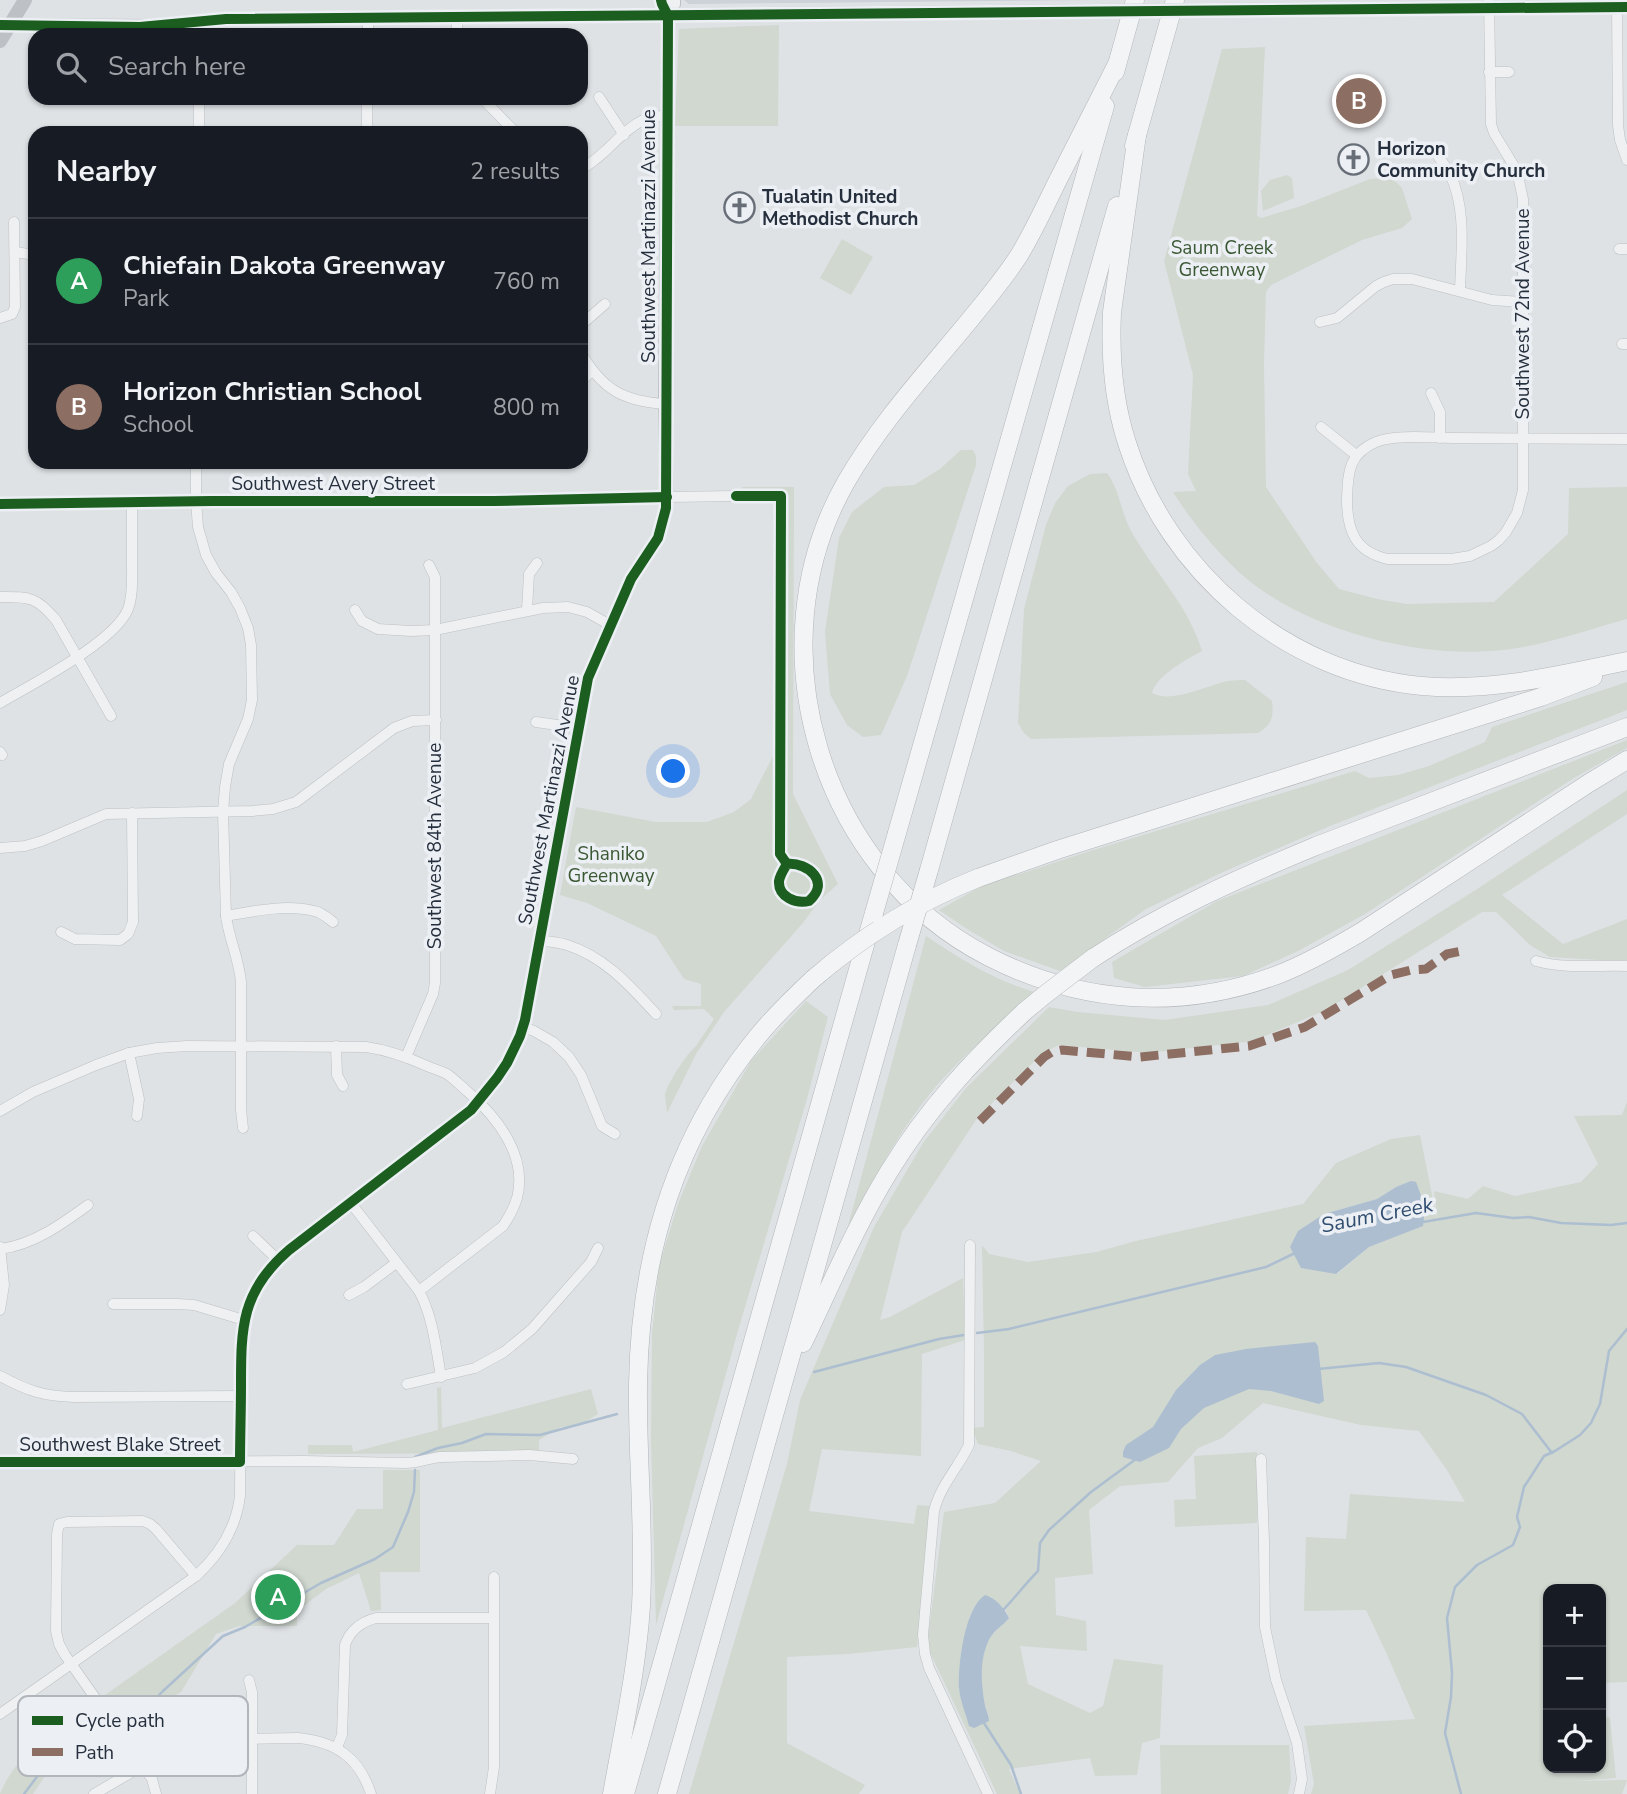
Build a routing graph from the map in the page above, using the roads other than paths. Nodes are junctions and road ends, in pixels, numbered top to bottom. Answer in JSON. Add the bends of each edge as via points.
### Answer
{"nodes":[{"id":1,"x":25,"y":0,"type":"edge"},
{"id":2,"x":662,"y":0,"type":"edge"},
{"id":3,"x":674,"y":0,"type":"edge"},
{"id":4,"x":1135,"y":0,"type":"edge"},
{"id":5,"x":1175,"y":0,"type":"edge"},
{"id":6,"x":1489,"y":4,"type":"edge"},
{"id":7,"x":1613,"y":5,"type":"edge"},
{"id":8,"x":457,"y":16,"type":"junction"},
{"id":9,"x":668,"y":16,"type":"junction"},
{"id":10,"x":368,"y":18,"type":"junction"},
{"id":11,"x":5,"y":25,"type":"edge"},
{"id":12,"x":199,"y":28,"type":"edge"},
{"id":13,"x":368,"y":28,"type":"edge"},
{"id":14,"x":457,"y":28,"type":"edge"},
{"id":15,"x":0,"y":41,"type":"edge"},
{"id":16,"x":1117,"y":64,"type":"junction"},
{"id":17,"x":1489,"y":72,"type":"junction"},
{"id":18,"x":1509,"y":72,"type":"dead end"},
{"id":19,"x":599,"y":97,"type":"dead end"},
{"id":20,"x":199,"y":105,"type":"edge"},
{"id":21,"x":367,"y":105,"type":"edge"},
{"id":22,"x":489,"y":105,"type":"edge"},
{"id":23,"x":667,"y":116,"type":"junction"},
{"id":24,"x":199,"y":126,"type":"edge"},
{"id":25,"x":367,"y":126,"type":"edge"},
{"id":26,"x":509,"y":126,"type":"edge"},
{"id":27,"x":624,"y":135,"type":"junction"},
{"id":28,"x":1137,"y":135,"type":"junction"},
{"id":29,"x":1438,"y":156,"type":"dead end"},
{"id":30,"x":1627,"y":160,"type":"edge"},
{"id":31,"x":588,"y":165,"type":"edge"},
{"id":32,"x":13,"y":222,"type":"dead end"},
{"id":33,"x":15,"y":252,"type":"junction"},
{"id":34,"x":28,"y":254,"type":"edge"},
{"id":35,"x":1460,"y":291,"type":"junction"},
{"id":36,"x":1522,"y":302,"type":"junction"},
{"id":37,"x":605,"y":304,"type":"dead end"},
{"id":38,"x":0,"y":318,"type":"edge"},
{"id":39,"x":588,"y":319,"type":"edge"},
{"id":40,"x":1320,"y":322,"type":"dead end"},
{"id":41,"x":588,"y":364,"type":"edge"},
{"id":42,"x":592,"y":371,"type":"junction"},
{"id":43,"x":588,"y":374,"type":"edge"},
{"id":44,"x":1431,"y":393,"type":"dead end"},
{"id":45,"x":666,"y":404,"type":"junction"},
{"id":46,"x":1321,"y":427,"type":"dead end"},
{"id":47,"x":1440,"y":438,"type":"junction"},
{"id":48,"x":1522,"y":439,"type":"junction"},
{"id":49,"x":1627,"y":439,"type":"edge"},
{"id":50,"x":1356,"y":455,"type":"junction"},
{"id":51,"x":196,"y":469,"type":"edge"},
{"id":52,"x":736,"y":496,"type":"dead end"},
{"id":53,"x":667,"y":497,"type":"junction"},
{"id":54,"x":196,"y":501,"type":"junction"},
{"id":55,"x":132,"y":502,"type":"junction"},
{"id":56,"x":0,"y":504,"type":"edge"},
{"id":57,"x":537,"y":563,"type":"dead end"},
{"id":58,"x":429,"y":565,"type":"dead end"},
{"id":59,"x":0,"y":597,"type":"edge"},
{"id":60,"x":355,"y":610,"type":"dead end"},
{"id":61,"x":527,"y":610,"type":"junction"},
{"id":62,"x":610,"y":625,"type":"junction"},
{"id":63,"x":435,"y":630,"type":"junction"},
{"id":64,"x":78,"y":656,"type":"junction"},
{"id":65,"x":1627,"y":662,"type":"edge"},
{"id":66,"x":0,"y":704,"type":"edge"},
{"id":67,"x":111,"y":716,"type":"dead end"},
{"id":68,"x":436,"y":720,"type":"junction"},
{"id":69,"x":536,"y":722,"type":"dead end"},
{"id":70,"x":1627,"y":727,"type":"edge"},
{"id":71,"x":579,"y":728,"type":"junction"},
{"id":72,"x":1627,"y":760,"type":"edge"},
{"id":73,"x":223,"y":812,"type":"junction"},
{"id":74,"x":132,"y":813,"type":"junction"},
{"id":75,"x":0,"y":848,"type":"edge"},
{"id":76,"x":226,"y":916,"type":"junction"},
{"id":77,"x":333,"y":922,"type":"dead end"},
{"id":78,"x":61,"y":932,"type":"dead end"},
{"id":79,"x":540,"y":940,"type":"junction"},
{"id":80,"x":1536,"y":961,"type":"dead end"},
{"id":81,"x":1627,"y":966,"type":"edge"},
{"id":82,"x":656,"y":1014,"type":"dead end"},
{"id":83,"x":523,"y":1027,"type":"junction"},
{"id":84,"x":336,"y":1046,"type":"junction"},
{"id":85,"x":241,"y":1047,"type":"junction"},
{"id":86,"x":130,"y":1052,"type":"junction"},
{"id":87,"x":406,"y":1057,"type":"junction"},
{"id":88,"x":343,"y":1086,"type":"dead end"},
{"id":89,"x":479,"y":1102,"type":"junction"},
{"id":90,"x":0,"y":1111,"type":"edge"},
{"id":91,"x":137,"y":1116,"type":"dead end"},
{"id":92,"x":243,"y":1128,"type":"dead end"},
{"id":93,"x":615,"y":1134,"type":"dead end"},
{"id":94,"x":349,"y":1202,"type":"junction"},
{"id":95,"x":88,"y":1205,"type":"dead end"},
{"id":96,"x":253,"y":1236,"type":"dead end"},
{"id":97,"x":970,"y":1245,"type":"dead end"},
{"id":98,"x":0,"y":1248,"type":"edge"},
{"id":99,"x":598,"y":1248,"type":"dead end"},
{"id":100,"x":278,"y":1260,"type":"junction"},
{"id":101,"x":396,"y":1263,"type":"junction"},
{"id":102,"x":419,"y":1291,"type":"junction"},
{"id":103,"x":349,"y":1295,"type":"dead end"},
{"id":104,"x":113,"y":1304,"type":"dead end"},
{"id":105,"x":0,"y":1310,"type":"edge"},
{"id":106,"x":244,"y":1320,"type":"junction"},
{"id":107,"x":0,"y":1376,"type":"edge"},
{"id":108,"x":441,"y":1377,"type":"junction"},
{"id":109,"x":407,"y":1384,"type":"dead end"},
{"id":110,"x":781,"y":1389,"type":"junction"},
{"id":111,"x":241,"y":1396,"type":"junction"},
{"id":112,"x":1261,"y":1458,"type":"dead end"},
{"id":113,"x":573,"y":1459,"type":"dead end"},
{"id":114,"x":0,"y":1462,"type":"edge"},
{"id":115,"x":240,"y":1462,"type":"junction"},
{"id":116,"x":196,"y":1576,"type":"junction"},
{"id":117,"x":494,"y":1577,"type":"dead end"},
{"id":118,"x":494,"y":1618,"type":"junction"},
{"id":119,"x":71,"y":1664,"type":"junction"},
{"id":120,"x":249,"y":1680,"type":"dead end"},
{"id":121,"x":26,"y":1696,"type":"edge"},
{"id":122,"x":94,"y":1696,"type":"edge"},
{"id":123,"x":18,"y":1701,"type":"edge"},
{"id":124,"x":0,"y":1714,"type":"edge"},
{"id":125,"x":248,"y":1738,"type":"edge"},
{"id":126,"x":252,"y":1738,"type":"junction"},
{"id":127,"x":337,"y":1747,"type":"junction"},
{"id":128,"x":126,"y":1776,"type":"edge"},
{"id":129,"x":150,"y":1776,"type":"edge"},
{"id":130,"x":94,"y":1794,"type":"edge"},
{"id":131,"x":156,"y":1794,"type":"edge"},
{"id":132,"x":252,"y":1794,"type":"edge"},
{"id":133,"x":371,"y":1794,"type":"edge"},
{"id":134,"x":490,"y":1794,"type":"edge"},
{"id":135,"x":612,"y":1794,"type":"edge"},
{"id":136,"x":625,"y":1794,"type":"edge"},
{"id":137,"x":667,"y":1794,"type":"edge"},
{"id":138,"x":988,"y":1794,"type":"edge"},
{"id":139,"x":1299,"y":1794,"type":"edge"}],
"edges":[{"from":1,"to":11,"type":"main road"},
{"from":2,"to":9,"type":"street","name":"Southwest Martinazzi Avenue"},
{"from":3,"to":9,"type":"street","name":"Southwest Martinazzi Avenue"},
{"from":4,"to":16,"type":"highway"},
{"from":5,"to":28,"type":"highway"},
{"from":6,"to":7,"type":"main road"},
{"from":6,"to":9,"type":"main road","bridge":true},
{"from":6,"to":17,"type":"street","name":"Southwest 72nd Avenue"},
{"from":7,"to":30,"type":"street","via":[[1618,125]]},
{"from":8,"to":9,"type":"main road"},
{"from":8,"to":10,"type":"main road"},
{"from":8,"to":14,"type":"street"},
{"from":9,"to":23,"type":"street","name":"Southwest Martinazzi Avenue"},
{"from":10,"to":12,"type":"main road","via":[[226,19]]},
{"from":10,"to":13,"type":"street"},
{"from":11,"to":12,"type":"main road"},
{"from":11,"to":15,"type":"main road"},
{"from":16,"to":72,"type":"highway","via":[[1017,257],[880,429],[845,484],[820,545],[806,609],[808,705],[829,779],[869,852],[902,892],[938,924],[1009,967],[1099,995],[1194,996],[1251,984],[1322,954]]},
{"from":16,"to":136,"type":"highway","bridge":true},
{"from":17,"to":18,"type":"street"},
{"from":17,"to":36,"type":"street","name":"Southwest 72nd Avenue","via":[[1491,124],[1517,171],[1521,189]]},
{"from":19,"to":27,"type":"street"},
{"from":20,"to":24,"type":"street"},
{"from":21,"to":25,"type":"street"},
{"from":22,"to":26,"type":"street"},
{"from":23,"to":27,"type":"street","via":[[647,118]]},
{"from":23,"to":45,"type":"street","name":"Southwest Martinazzi Avenue"},
{"from":27,"to":31,"type":"street"},
{"from":28,"to":65,"type":"highway","via":[[1113,302],[1115,388],[1141,480],[1160,518],[1200,572],[1242,612],[1289,643],[1337,665],[1388,680],[1447,687],[1507,685]]},
{"from":28,"to":110,"type":"highway","bridge":true},
{"from":29,"to":35,"type":"street","via":[[1458,197]]},
{"from":32,"to":33,"type":"street"},
{"from":33,"to":34,"type":"street"},
{"from":33,"to":38,"type":"street","via":[[15,307],[12,314]]},
{"from":35,"to":36,"type":"street"},
{"from":35,"to":40,"type":"street","via":[[1393,279],[1376,286],[1337,318]]},
{"from":36,"to":48,"type":"street","name":"Southwest 72nd Avenue"},
{"from":37,"to":39,"type":"street"},
{"from":41,"to":42,"type":"street"},
{"from":42,"to":43,"type":"street"},
{"from":42,"to":45,"type":"street","via":[[619,394]]},
{"from":44,"to":47,"type":"street","via":[[1440,412]]},
{"from":45,"to":53,"type":"street","name":"Southwest Martinazzi Avenue"},
{"from":46,"to":50,"type":"street"},
{"from":47,"to":48,"type":"street"},
{"from":47,"to":50,"type":"street","via":[[1378,441]]},
{"from":48,"to":49,"type":"street"},
{"from":48,"to":50,"type":"street","via":[[1523,490],[1512,524],[1491,546],[1460,558],[1388,559],[1361,545],[1347,514],[1348,478]]},
{"from":51,"to":54,"type":"street"},
{"from":52,"to":53,"type":"street","name":"Southwest Avery Street"},
{"from":53,"to":54,"type":"street","name":"Southwest Avery Street"},
{"from":53,"to":62,"type":"street","name":"Southwest Martinazzi Avenue","via":[[658,538],[631,579]]},
{"from":54,"to":55,"type":"street","name":"Southwest Avery Street"},
{"from":54,"to":73,"type":"street","via":[[206,555],[240,608],[251,645],[252,700],[229,764]]},
{"from":55,"to":56,"type":"street","name":"Southwest Avery Street"},
{"from":55,"to":64,"type":"street","via":[[129,608],[108,635]]},
{"from":57,"to":61,"type":"street","via":[[528,574]]},
{"from":58,"to":63,"type":"street","name":"Southwest 84th Avenue","via":[[435,576]]},
{"from":59,"to":64,"type":"street","via":[[36,600],[56,620]]},
{"from":60,"to":63,"type":"street","via":[[362,621],[378,629]]},
{"from":61,"to":62,"type":"street","via":[[568,607]]},
{"from":61,"to":63,"type":"street"},
{"from":62,"to":71,"type":"street","name":"Southwest Martinazzi Avenue","via":[[588,678]]},
{"from":63,"to":68,"type":"street","name":"Southwest 84th Avenue"},
{"from":64,"to":66,"type":"street"},
{"from":64,"to":67,"type":"street"},
{"from":65,"to":135,"type":"highway","bridge":true,"via":[[1541,697],[978,878],[891,920],[850,948],[777,1013],[717,1093],[689,1144],[656,1236],[645,1287],[638,1387],[641,1606]]},
{"from":68,"to":73,"type":"street","via":[[412,721],[394,728],[296,802]]},
{"from":68,"to":87,"type":"street","name":"Southwest 84th Avenue","via":[[435,983]]},
{"from":69,"to":71,"type":"street","name":"Southwest Martinazzi Avenue"},
{"from":70,"to":110,"type":"highway","bridge":true,"via":[[1227,884],[1093,958],[1025,1011],[953,1084],[890,1170]]},
{"from":71,"to":79,"type":"street","name":"Southwest Martinazzi Avenue"},
{"from":73,"to":74,"type":"street"},
{"from":73,"to":76,"type":"street"},
{"from":74,"to":75,"type":"street","via":[[106,814],[42,841]]},
{"from":74,"to":78,"type":"street","via":[[133,922],[128,934],[120,940],[75,939]]},
{"from":76,"to":77,"type":"street","via":[[292,908],[317,911]]},
{"from":76,"to":85,"type":"street","via":[[240,968]]},
{"from":79,"to":82,"type":"street","via":[[565,945],[600,961]]},
{"from":79,"to":83,"type":"street","name":"Southwest Martinazzi Avenue"},
{"from":80,"to":81,"type":"street","via":[[1577,967]]},
{"from":83,"to":89,"type":"street","name":"Southwest Martinazzi Avenue","via":[[507,1063]]},
{"from":83,"to":93,"type":"street","via":[[553,1042],[569,1058],[602,1126]]},
{"from":84,"to":85,"type":"street"},
{"from":84,"to":87,"type":"street","via":[[366,1047]]},
{"from":84,"to":88,"type":"street","via":[[337,1075]]},
{"from":85,"to":86,"type":"street"},
{"from":85,"to":92,"type":"street"},
{"from":86,"to":90,"type":"street"},
{"from":86,"to":91,"type":"street","via":[[139,1099]]},
{"from":87,"to":89,"type":"street","via":[[447,1074]]},
{"from":89,"to":94,"type":"street","name":"Southwest Martinazzi Avenue"},
{"from":89,"to":102,"type":"street","via":[[496,1119],[515,1155],[518,1195],[503,1226]]},
{"from":94,"to":100,"type":"street","name":"Southwest Martinazzi Avenue"},
{"from":94,"to":101,"type":"street"},
{"from":95,"to":98,"type":"street","via":[[29,1242]]},
{"from":96,"to":100,"type":"street"},
{"from":97,"to":138,"type":"street","via":[[969,1445],[934,1511],[923,1635],[929,1668]]},
{"from":98,"to":105,"type":"street","via":[[4,1284]]},
{"from":99,"to":108,"type":"street","via":[[532,1329],[505,1352],[475,1368]]},
{"from":100,"to":106,"type":"street","name":"Southwest Martinazzi Avenue","via":[[263,1278]]},
{"from":101,"to":102,"type":"street"},
{"from":101,"to":103,"type":"street"},
{"from":102,"to":108,"type":"street","via":[[431,1320]]},
{"from":104,"to":106,"type":"street","via":[[186,1304]]},
{"from":106,"to":111,"type":"street","name":"Southwest Martinazzi Avenue"},
{"from":107,"to":111,"type":"street","via":[[47,1396]]},
{"from":108,"to":109,"type":"street"},
{"from":110,"to":137,"type":"highway"},
{"from":111,"to":115,"type":"street","name":"Southwest Martinazzi Avenue"},
{"from":112,"to":139,"type":"street","via":[[1265,1628],[1297,1743],[1302,1779]]},
{"from":113,"to":115,"type":"street","name":"Southwest Blake Street","via":[[530,1455],[377,1464]]},
{"from":114,"to":115,"type":"street","name":"Southwest Blake Street"},
{"from":115,"to":116,"type":"street","name":"Southwest Martinazzi Avenue","via":[[239,1507],[232,1530]]},
{"from":116,"to":119,"type":"street","name":"Southwest Martinazzi Avenue"},
{"from":116,"to":119,"type":"street","via":[[156,1529],[143,1521],[59,1524],[56,1631]]},
{"from":117,"to":118,"type":"street"},
{"from":118,"to":127,"type":"street","via":[[376,1618],[360,1625],[345,1645],[342,1735]]},
{"from":118,"to":134,"type":"street"},
{"from":119,"to":121,"type":"street","name":"Southwest Martinazzi Avenue"},
{"from":119,"to":122,"type":"street"},
{"from":120,"to":126,"type":"street"},
{"from":123,"to":124,"type":"street","name":"Southwest Martinazzi Avenue"},
{"from":125,"to":126,"type":"street"},
{"from":126,"to":127,"type":"street","via":[[314,1739]]},
{"from":126,"to":132,"type":"street"},
{"from":127,"to":133,"type":"street","via":[[358,1766]]},
{"from":128,"to":130,"type":"street"},
{"from":129,"to":131,"type":"street"}]}
